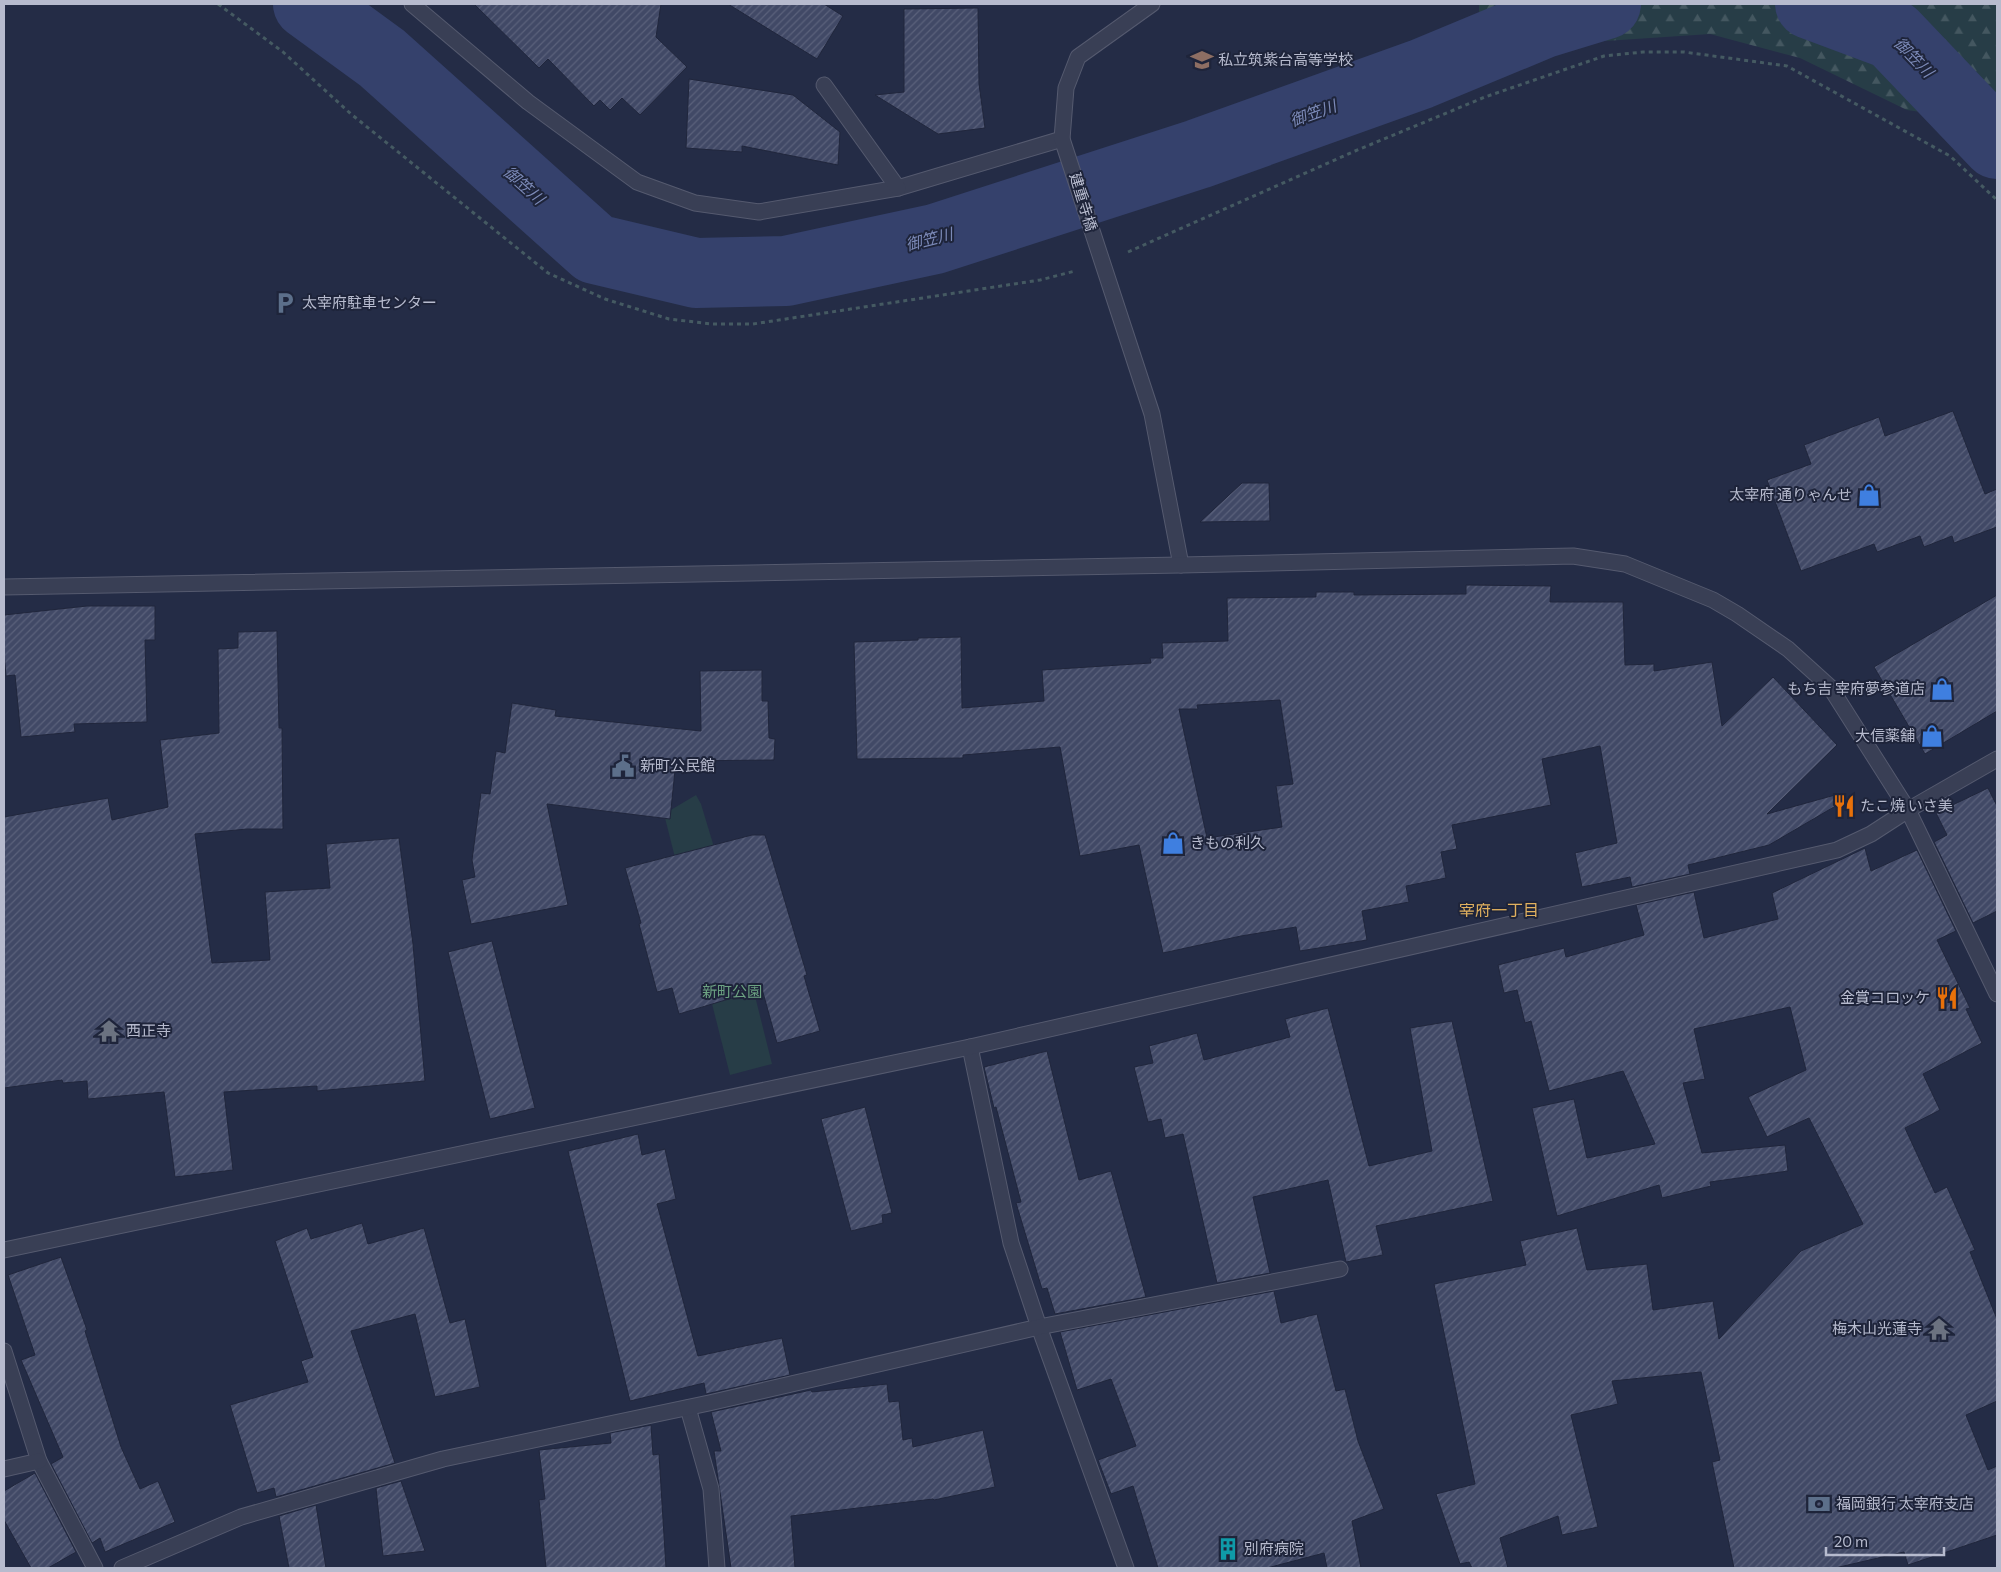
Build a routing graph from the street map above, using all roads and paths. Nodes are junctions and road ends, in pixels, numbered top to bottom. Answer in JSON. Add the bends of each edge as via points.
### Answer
{"nodes":[{"id":1,"x":412,"y":4,"type":"edge"},
{"id":2,"x":1152,"y":4,"type":"edge"},
{"id":3,"x":824,"y":85,"type":"dead end"},
{"id":4,"x":1062,"y":139,"type":"junction"},
{"id":5,"x":898,"y":188,"type":"junction"},
{"id":6,"x":1181,"y":566,"type":"junction"},
{"id":7,"x":4,"y":587,"type":"edge"},
{"id":8,"x":1997,"y":760,"type":"edge"},
{"id":9,"x":1908,"y":810,"type":"junction"},
{"id":10,"x":1997,"y":994,"type":"edge"},
{"id":11,"x":970,"y":1047,"type":"junction"},
{"id":12,"x":4,"y":1250,"type":"edge"},
{"id":13,"x":1340,"y":1270,"type":"dead end"},
{"id":14,"x":1039,"y":1327,"type":"junction"},
{"id":15,"x":4,"y":1351,"type":"edge"},
{"id":16,"x":688,"y":1408,"type":"junction"},
{"id":17,"x":39,"y":1461,"type":"junction"},
{"id":18,"x":4,"y":1469,"type":"edge"},
{"id":19,"x":91,"y":1567,"type":"edge"},
{"id":20,"x":122,"y":1568,"type":"edge"},
{"id":21,"x":717,"y":1568,"type":"edge"},
{"id":22,"x":1126,"y":1568,"type":"edge"}],
"edges":[{"from":1,"to":5,"type":"street","via":[[528,102],[637,182],[695,203],[759,212]]},
{"from":2,"to":4,"type":"street","via":[[1078,57],[1066,88]]},
{"from":3,"to":5,"type":"street"},
{"from":4,"to":5,"type":"street"},
{"from":4,"to":6,"type":"street","name":"建重寺橋","via":[[1152,414]]},
{"from":6,"to":7,"type":"street"},
{"from":6,"to":9,"type":"street","via":[[1573,556],[1625,564],[1712,600],[1788,649],[1830,687]]},
{"from":8,"to":9,"type":"street"},
{"from":9,"to":10,"type":"street"},
{"from":9,"to":11,"type":"street","via":[[1871,834],[1837,850]]},
{"from":11,"to":12,"type":"street"},
{"from":11,"to":14,"type":"street","via":[[1011,1243]]},
{"from":13,"to":14,"type":"street"},
{"from":14,"to":16,"type":"street"},
{"from":14,"to":22,"type":"street"},
{"from":15,"to":17,"type":"street"},
{"from":16,"to":20,"type":"street","via":[[443,1459],[241,1516]]},
{"from":16,"to":21,"type":"street","via":[[711,1489]]},
{"from":17,"to":18,"type":"street"},
{"from":17,"to":19,"type":"street"}]}
